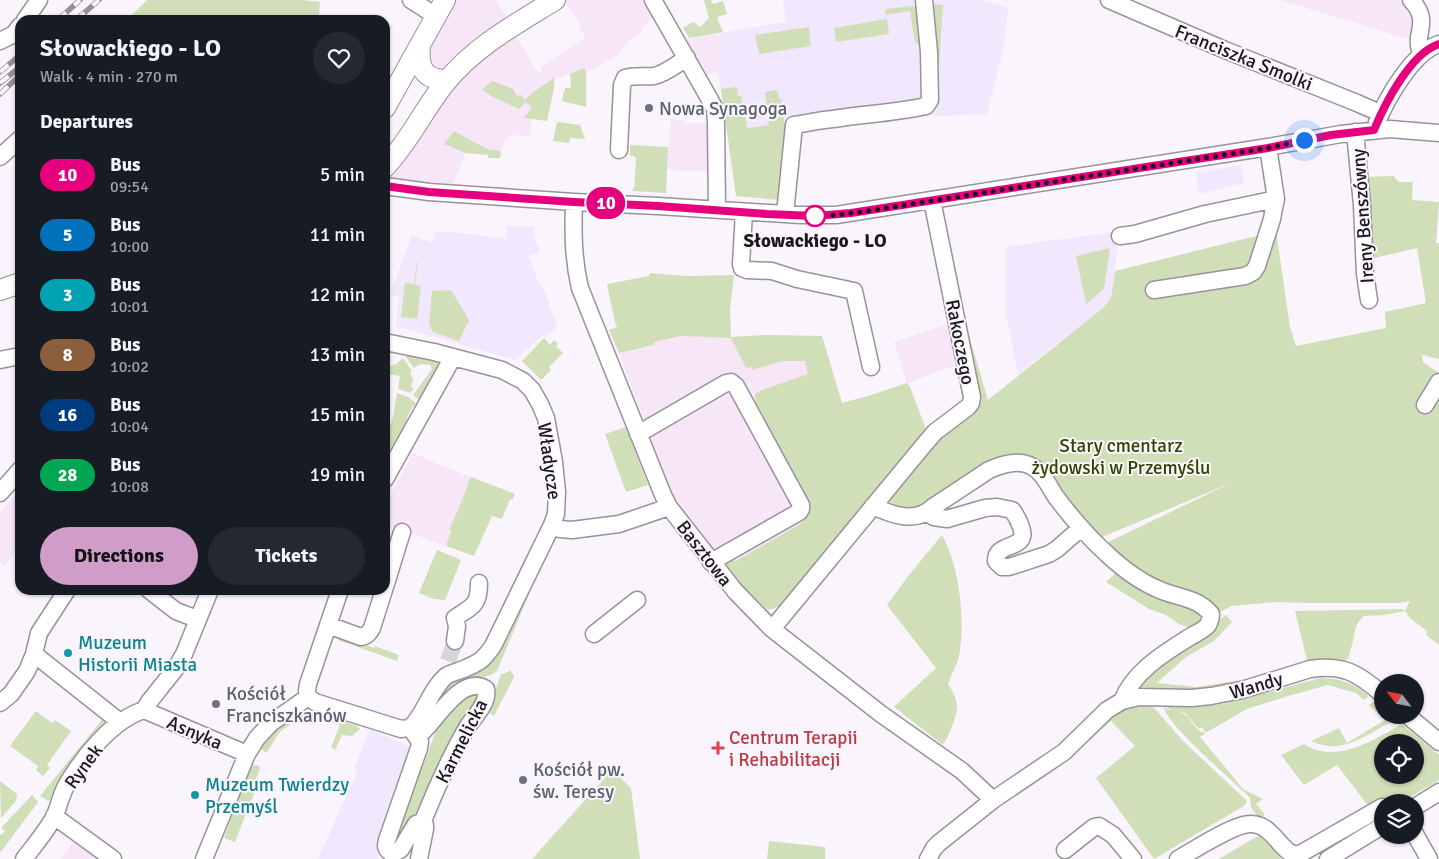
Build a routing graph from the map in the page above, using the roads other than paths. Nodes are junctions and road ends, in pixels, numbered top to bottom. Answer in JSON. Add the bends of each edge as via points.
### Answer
{"nodes":[{"id":1,"x":38,"y":0,"type":"edge"},
{"id":2,"x":411,"y":0,"type":"edge"},
{"id":3,"x":554,"y":0,"type":"edge"},
{"id":4,"x":653,"y":0,"type":"edge"},
{"id":5,"x":924,"y":0,"type":"edge"},
{"id":6,"x":1109,"y":0,"type":"edge"},
{"id":7,"x":1420,"y":3,"type":"edge"},
{"id":8,"x":440,"y":8,"type":"edge"},
{"id":9,"x":28,"y":15,"type":"edge"},
{"id":10,"x":15,"y":33,"type":"edge"},
{"id":11,"x":0,"y":41,"type":"edge"},
{"id":12,"x":1439,"y":44,"type":"edge"},
{"id":13,"x":420,"y":45,"type":"junction"},
{"id":14,"x":1422,"y":54,"type":"junction"},
{"id":15,"x":687,"y":58,"type":"junction"},
{"id":16,"x":447,"y":80,"type":"junction"},
{"id":17,"x":390,"y":99,"type":"edge"},
{"id":18,"x":1380,"y":113,"type":"junction"},
{"id":19,"x":1374,"y":130,"type":"junction"},
{"id":20,"x":1355,"y":132,"type":"junction"},
{"id":21,"x":1439,"y":133,"type":"edge"},
{"id":22,"x":15,"y":143,"type":"edge"},
{"id":23,"x":1268,"y":148,"type":"junction"},
{"id":24,"x":619,"y":150,"type":"dead end"},
{"id":25,"x":0,"y":156,"type":"edge"},
{"id":26,"x":390,"y":161,"type":"edge"},
{"id":27,"x":391,"y":187,"type":"edge"},
{"id":28,"x":1276,"y":199,"type":"junction"},
{"id":29,"x":932,"y":200,"type":"junction"},
{"id":30,"x":574,"y":202,"type":"junction"},
{"id":31,"x":717,"y":210,"type":"junction"},
{"id":32,"x":744,"y":212,"type":"junction"},
{"id":33,"x":785,"y":214,"type":"junction"},
{"id":34,"x":1120,"y":236,"type":"dead end"},
{"id":35,"x":15,"y":285,"type":"edge"},
{"id":36,"x":0,"y":290,"type":"edge"},
{"id":37,"x":1154,"y":290,"type":"dead end"},
{"id":38,"x":1369,"y":300,"type":"dead end"},
{"id":39,"x":390,"y":343,"type":"edge"},
{"id":40,"x":15,"y":357,"type":"edge"},
{"id":41,"x":455,"y":357,"type":"junction"},
{"id":42,"x":0,"y":360,"type":"edge"},
{"id":43,"x":871,"y":367,"type":"dead end"},
{"id":44,"x":1439,"y":382,"type":"edge"},
{"id":45,"x":1425,"y":405,"type":"dead end"},
{"id":46,"x":638,"y":434,"type":"junction"},
{"id":47,"x":390,"y":467,"type":"edge"},
{"id":48,"x":15,"y":476,"type":"edge"},
{"id":49,"x":0,"y":493,"type":"edge"},
{"id":50,"x":873,"y":506,"type":"junction"},
{"id":51,"x":669,"y":507,"type":"junction"},
{"id":52,"x":927,"y":513,"type":"junction"},
{"id":53,"x":552,"y":525,"type":"junction"},
{"id":54,"x":1081,"y":528,"type":"junction"},
{"id":55,"x":402,"y":532,"type":"dead end"},
{"id":56,"x":711,"y":562,"type":"junction"},
{"id":57,"x":390,"y":572,"type":"edge"},
{"id":58,"x":479,"y":583,"type":"dead end"},
{"id":59,"x":64,"y":595,"type":"edge"},
{"id":60,"x":155,"y":595,"type":"edge"},
{"id":61,"x":208,"y":595,"type":"edge"},
{"id":62,"x":338,"y":595,"type":"edge"},
{"id":63,"x":383,"y":595,"type":"edge"},
{"id":64,"x":637,"y":600,"type":"dead end"},
{"id":65,"x":197,"y":619,"type":"junction"},
{"id":66,"x":328,"y":625,"type":"junction"},
{"id":67,"x":772,"y":629,"type":"junction"},
{"id":68,"x":594,"y":634,"type":"dead end"},
{"id":69,"x":455,"y":641,"type":"tunnel mouth"},
{"id":70,"x":34,"y":654,"type":"junction"},
{"id":71,"x":1374,"y":687,"type":"edge"},
{"id":72,"x":4,"y":694,"type":"edge"},
{"id":73,"x":308,"y":697,"type":"junction"},
{"id":74,"x":1122,"y":700,"type":"junction"},
{"id":75,"x":144,"y":710,"type":"junction"},
{"id":76,"x":120,"y":722,"type":"junction"},
{"id":77,"x":1418,"y":724,"type":"edge"},
{"id":78,"x":414,"y":733,"type":"junction"},
{"id":79,"x":1439,"y":742,"type":"edge"},
{"id":80,"x":246,"y":754,"type":"junction"},
{"id":81,"x":1439,"y":792,"type":"edge"},
{"id":82,"x":993,"y":800,"type":"junction"},
{"id":83,"x":1424,"y":801,"type":"edge"},
{"id":84,"x":1374,"y":812,"type":"edge"},
{"id":85,"x":54,"y":816,"type":"junction"},
{"id":86,"x":423,"y":821,"type":"junction"},
{"id":87,"x":1374,"y":831,"type":"edge"},
{"id":88,"x":1421,"y":844,"type":"edge"},
{"id":89,"x":1065,"y":850,"type":"dead end"},
{"id":90,"x":24,"y":859,"type":"edge"},
{"id":91,"x":113,"y":859,"type":"edge"},
{"id":92,"x":204,"y":859,"type":"edge"},
{"id":93,"x":419,"y":859,"type":"edge"},
{"id":94,"x":928,"y":859,"type":"edge"},
{"id":95,"x":1133,"y":859,"type":"edge"},
{"id":96,"x":1178,"y":859,"type":"edge"},
{"id":97,"x":1328,"y":859,"type":"edge"},
{"id":98,"x":1429,"y":859,"type":"edge"}],
"edges":[{"from":1,"to":9,"type":"street"},
{"from":2,"to":8,"type":"street","via":[[419,6]]},
{"from":3,"to":16,"type":"main road","via":[[494,38]]},
{"from":4,"to":15,"type":"street"},
{"from":5,"to":33,"type":"street","via":[[930,100],[926,106],[891,113],[794,125]]},
{"from":6,"to":18,"type":"street","name":"Franciszka Smolki"},
{"from":7,"to":14,"type":"street","via":[[1422,20],[1418,44]]},
{"from":8,"to":13,"type":"main road"},
{"from":10,"to":11,"type":"street"},
{"from":12,"to":14,"type":"street"},
{"from":13,"to":16,"type":"main road","via":[[420,61],[425,72],[430,78]]},
{"from":13,"to":17,"type":"main road"},
{"from":14,"to":18,"type":"street"},
{"from":15,"to":24,"type":"street","via":[[655,76],[625,78]]},
{"from":15,"to":31,"type":"street","via":[[714,109]]},
{"from":16,"to":26,"type":"main road"},
{"from":18,"to":19,"type":"street"},
{"from":19,"to":20,"type":"street"},
{"from":19,"to":21,"type":"street"},
{"from":20,"to":23,"type":"street"},
{"from":20,"to":38,"type":"street","name":"Ireny Benszówny"},
{"from":22,"to":25,"type":"street"},
{"from":23,"to":28,"type":"street"},
{"from":23,"to":29,"type":"street"},
{"from":27,"to":30,"type":"street"},
{"from":28,"to":34,"type":"street"},
{"from":28,"to":37,"type":"street","via":[[1260,258],[1252,272],[1245,276]]},
{"from":29,"to":33,"type":"street","via":[[836,215]]},
{"from":29,"to":50,"type":"street","name":"Rakoczego","via":[[972,400],[968,407],[935,432]]},
{"from":30,"to":31,"type":"street"},
{"from":30,"to":46,"type":"street","name":"Basztowa","via":[[574,256],[580,288]]},
{"from":31,"to":32,"type":"street"},
{"from":32,"to":33,"type":"street"},
{"from":32,"to":43,"type":"street","via":[[742,268],[772,271],[854,291]]},
{"from":35,"to":36,"type":"main road"},
{"from":39,"to":41,"type":"street","name":"Władycze"},
{"from":40,"to":42,"type":"street"},
{"from":41,"to":47,"type":"street"},
{"from":41,"to":53,"type":"street","name":"Władycze","via":[[510,373],[523,381],[536,398],[546,418],[554,462],[557,492]]},
{"from":44,"to":45,"type":"street"},
{"from":46,"to":51,"type":"street","name":"Basztowa"},
{"from":46,"to":56,"type":"street","via":[[726,382],[736,386],[801,507],[799,512]]},
{"from":48,"to":49,"type":"street"},
{"from":50,"to":52,"type":"street","via":[[892,515]]},
{"from":50,"to":67,"type":"street","name":"Rakoczego"},
{"from":51,"to":53,"type":"street","via":[[619,524],[572,530]]},
{"from":51,"to":56,"type":"street","name":"Basztowa"},
{"from":52,"to":54,"type":"street","via":[[989,470],[1005,464],[1022,463],[1042,474]]},
{"from":52,"to":54,"type":"street","via":[[947,518],[997,506],[1012,510],[1023,536],[1016,544],[998,553],[996,561],[1002,567],[1049,554]]},
{"from":53,"to":78,"type":"street","name":"Władycze","via":[[486,657],[470,666],[449,668],[414,724]]},
{"from":54,"to":74,"type":"street","via":[[1136,578],[1162,592],[1200,603],[1211,614],[1206,626],[1148,666],[1125,691]]},
{"from":55,"to":57,"type":"street"},
{"from":56,"to":67,"type":"street","name":"Basztowa"},
{"from":58,"to":69,"type":"street","via":[[476,602],[455,618]]},
{"from":59,"to":70,"type":"street","via":[[39,633]]},
{"from":60,"to":65,"type":"street","via":[[176,611]]},
{"from":61,"to":65,"type":"street"},
{"from":62,"to":66,"type":"street"},
{"from":63,"to":66,"type":"street","via":[[366,636]]},
{"from":64,"to":68,"type":"street"},
{"from":65,"to":75,"type":"street","via":[[176,668]]},
{"from":66,"to":73,"type":"street","via":[[306,691]]},
{"from":67,"to":82,"type":"street","name":"Basztowa","via":[[881,714],[962,771]]},
{"from":70,"to":72,"type":"street","via":[[27,670]]},
{"from":70,"to":76,"type":"street"},
{"from":71,"to":74,"type":"street","name":"Wandy","via":[[1357,674],[1337,668],[1321,668],[1211,696]]},
{"from":73,"to":78,"type":"street"},
{"from":73,"to":80,"type":"street","via":[[271,723]]},
{"from":74,"to":82,"type":"street","via":[[1107,710],[1064,752]]},
{"from":75,"to":76,"type":"street","name":"Rynek"},
{"from":75,"to":80,"type":"street","name":"Asnyka"},
{"from":76,"to":85,"type":"street","name":"Rynek","via":[[94,747],[74,773]]},
{"from":77,"to":79,"type":"street"},
{"from":78,"to":86,"type":"street","name":"Karmelicka","via":[[420,742],[419,748],[387,840],[387,850],[398,852],[416,824]]},
{"from":78,"to":86,"type":"street","name":"Karmelicka","via":[[423,732],[460,692],[480,686],[486,688],[486,696],[462,737]]},
{"from":80,"to":92,"type":"street"},
{"from":81,"to":83,"type":"street"},
{"from":82,"to":94,"type":"street","via":[[939,843]]},
{"from":84,"to":96,"type":"street","via":[[1296,855],[1288,851],[1269,830],[1257,824],[1243,824]]},
{"from":85,"to":90,"type":"street","name":"Rynek"},
{"from":85,"to":91,"type":"street"},
{"from":86,"to":93,"type":"street","name":"Karmelicka","via":[[425,829]]},
{"from":87,"to":97,"type":"street"},
{"from":88,"to":98,"type":"street"},
{"from":89,"to":95,"type":"street","via":[[1098,826],[1113,835]]}]}
